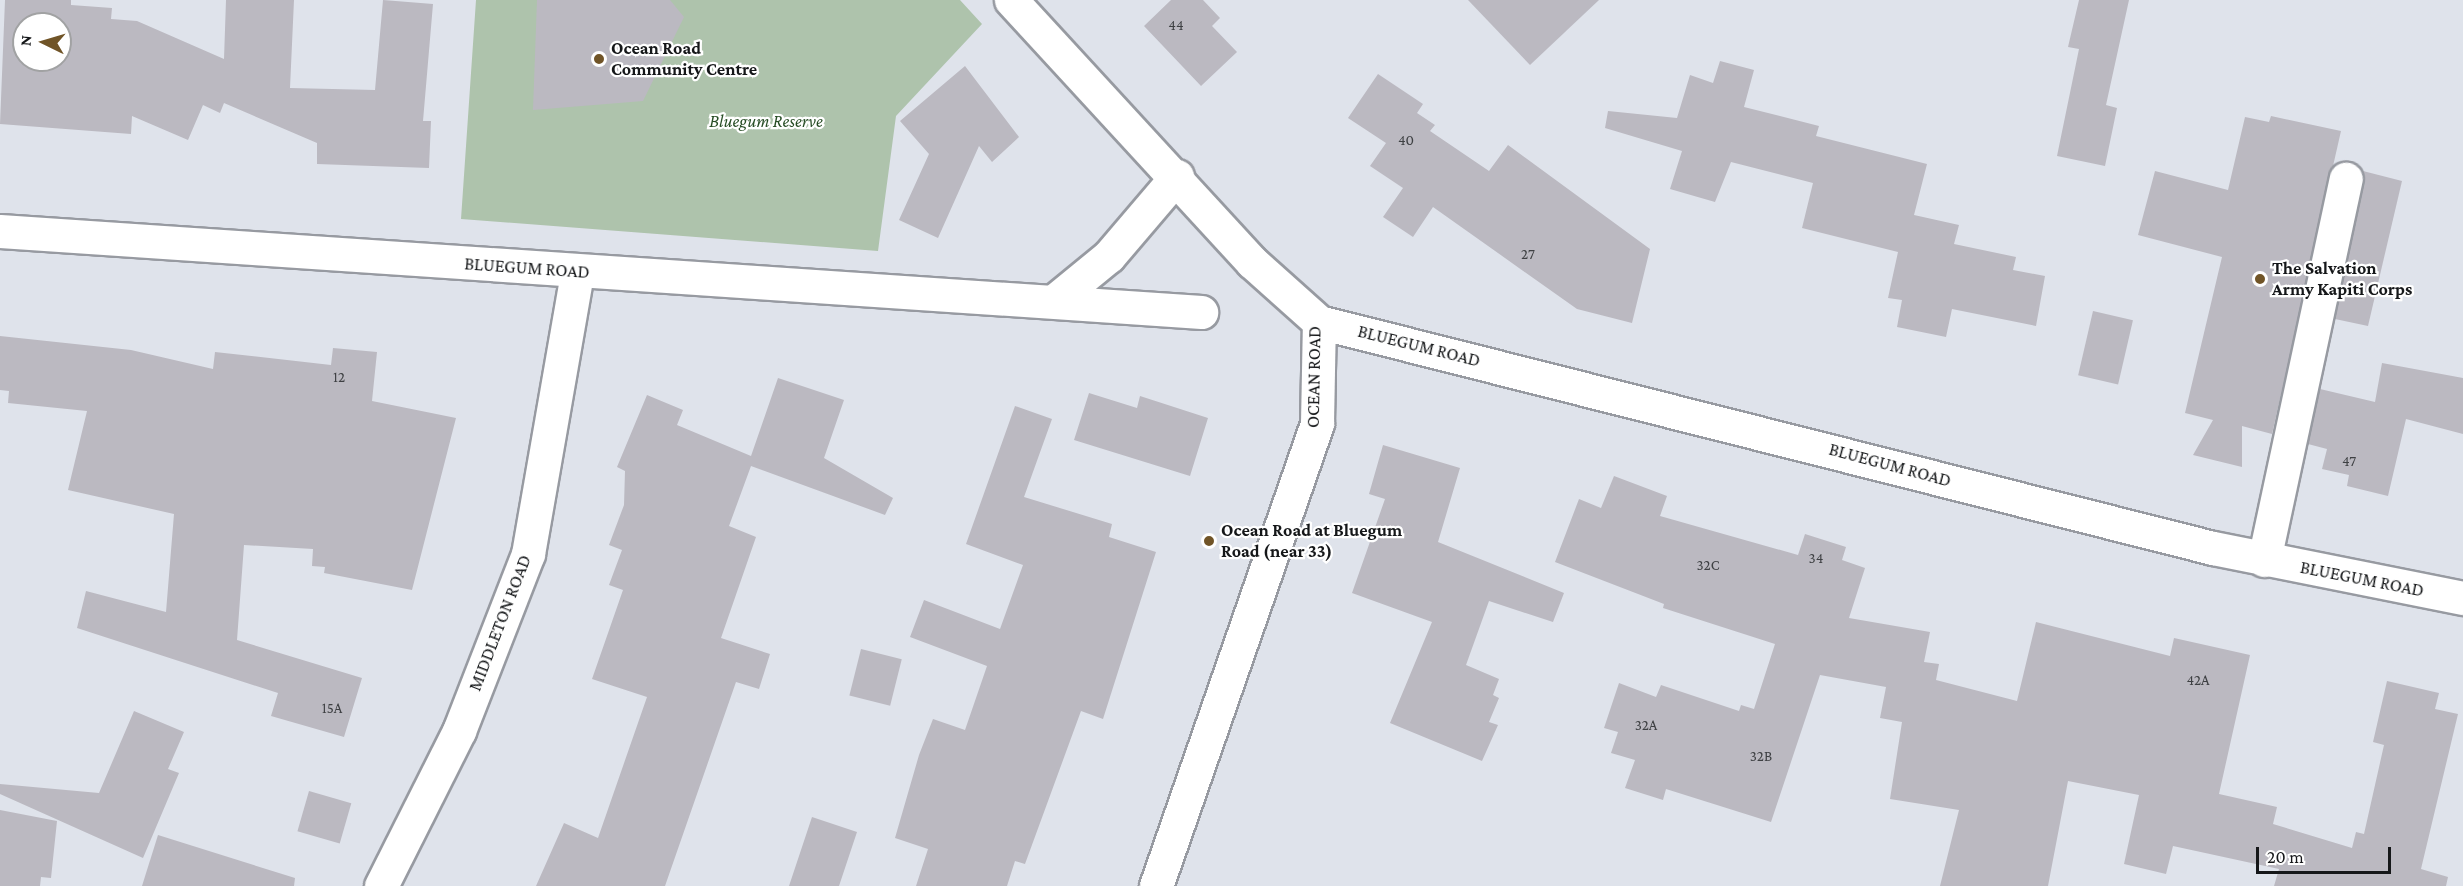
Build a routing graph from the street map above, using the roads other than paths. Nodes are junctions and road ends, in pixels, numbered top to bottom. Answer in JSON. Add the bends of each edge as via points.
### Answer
{"nodes":[{"id":1,"x":1011,"y":0,"type":"edge"},
{"id":2,"x":1177,"y":176,"type":"junction"},
{"id":3,"x":2346,"y":179,"type":"dead end"},
{"id":4,"x":0,"y":231,"type":"edge"},
{"id":5,"x":577,"y":272,"type":"junction"},
{"id":6,"x":1054,"y":301,"type":"junction"},
{"id":7,"x":1201,"y":312,"type":"dead end"},
{"id":8,"x":1319,"y":321,"type":"junction"},
{"id":9,"x":2264,"y":560,"type":"junction"},
{"id":10,"x":2463,"y":598,"type":"edge"},
{"id":11,"x":381,"y":886,"type":"edge"},
{"id":12,"x":1156,"y":886,"type":"edge"}],
"edges":[{"from":1,"to":2,"type":"street","name":"OCEAN ROAD"},
{"from":2,"to":6,"type":"street","via":[[1109,256]]},
{"from":2,"to":8,"type":"street","name":"OCEAN ROAD","via":[[1252,262]]},
{"from":3,"to":9,"type":"street"},
{"from":4,"to":5,"type":"street","name":"BLUEGUM ROAD"},
{"from":5,"to":6,"type":"street","name":"BLUEGUM ROAD"},
{"from":5,"to":11,"type":"street","name":"MIDDLETON ROAD","via":[[528,554],[459,731]]},
{"from":6,"to":7,"type":"street","name":"BLUEGUM ROAD"},
{"from":8,"to":9,"type":"street","name":"BLUEGUM ROAD"},
{"from":8,"to":12,"type":"street","name":"OCEAN ROAD","via":[[1317,423]]},
{"from":9,"to":10,"type":"street","name":"BLUEGUM ROAD"}]}
